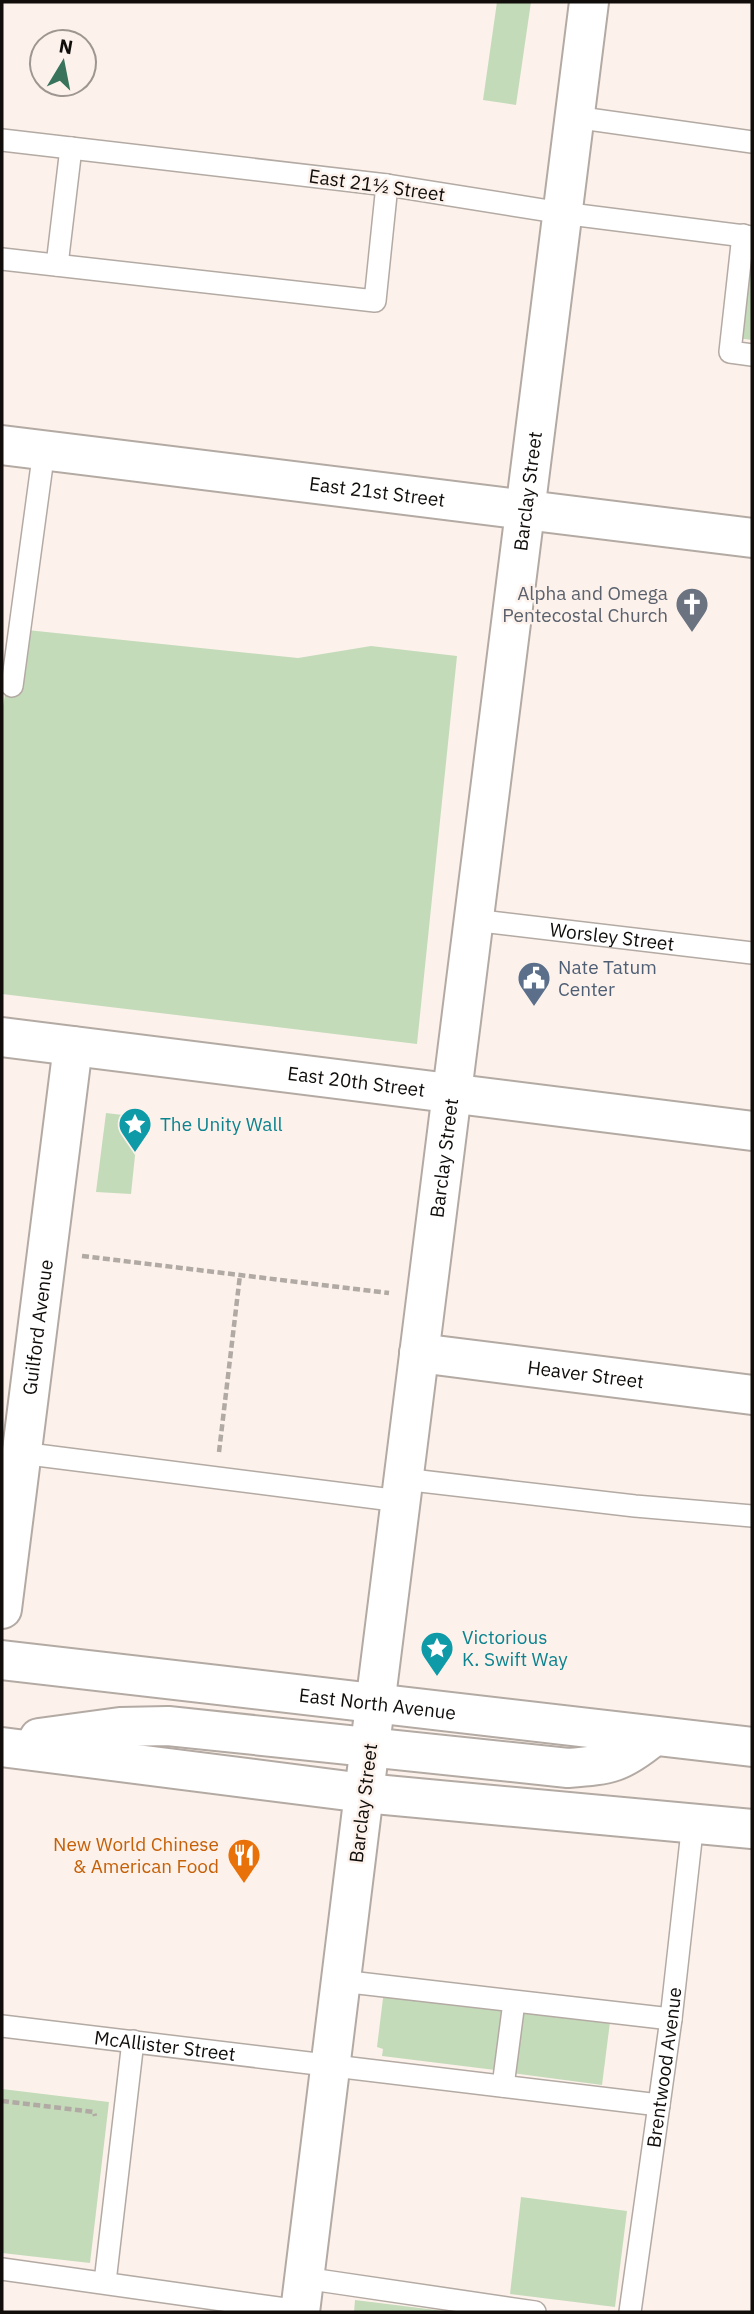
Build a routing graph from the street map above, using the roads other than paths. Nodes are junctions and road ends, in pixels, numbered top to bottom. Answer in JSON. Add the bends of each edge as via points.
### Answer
{"nodes":[{"id":1,"x":589,"y":2,"type":"edge"},
{"id":2,"x":574,"y":117,"type":"junction"},
{"id":3,"x":2,"y":140,"type":"edge"},
{"id":4,"x":752,"y":142,"type":"edge"},
{"id":5,"x":71,"y":148,"type":"junction"},
{"id":6,"x":387,"y":185,"type":"junction"},
{"id":7,"x":562,"y":212,"type":"junction"},
{"id":8,"x":748,"y":236,"type":"edge"},
{"id":9,"x":2,"y":259,"type":"edge"},
{"id":10,"x":57,"y":265,"type":"junction"},
{"id":11,"x":752,"y":355,"type":"edge"},
{"id":12,"x":2,"y":445,"type":"edge"},
{"id":13,"x":44,"y":450,"type":"junction"},
{"id":14,"x":525,"y":510,"type":"junction"},
{"id":15,"x":752,"y":538,"type":"edge"},
{"id":16,"x":12,"y":686,"type":"dead end"},
{"id":17,"x":473,"y":920,"type":"junction"},
{"id":18,"x":752,"y":953,"type":"edge"},
{"id":19,"x":2,"y":1038,"type":"edge"},
{"id":20,"x":74,"y":1046,"type":"junction"},
{"id":21,"x":451,"y":1094,"type":"junction"},
{"id":22,"x":752,"y":1131,"type":"edge"},
{"id":23,"x":419,"y":1353,"type":"junction"},
{"id":24,"x":752,"y":1395,"type":"edge"},
{"id":25,"x":21,"y":1453,"type":"junction"},
{"id":26,"x":402,"y":1490,"type":"junction"},
{"id":27,"x":752,"y":1516,"type":"edge"},
{"id":28,"x":2,"y":1609,"type":"edge"},
{"id":29,"x":2,"y":1660,"type":"edge"},
{"id":30,"x":375,"y":1705,"type":"junction"},
{"id":31,"x":654,"y":1736,"type":"junction"},
{"id":32,"x":2,"y":1745,"type":"edge"},
{"id":33,"x":370,"y":1746,"type":"junction"},
{"id":34,"x":752,"y":1747,"type":"edge"},
{"id":35,"x":364,"y":1793,"type":"junction"},
{"id":36,"x":693,"y":1822,"type":"junction"},
{"id":37,"x":752,"y":1829,"type":"edge"},
{"id":38,"x":341,"y":1980,"type":"junction"},
{"id":39,"x":514,"y":2002,"type":"junction"},
{"id":40,"x":671,"y":2019,"type":"junction"},
{"id":41,"x":2,"y":2026,"type":"edge"},
{"id":42,"x":133,"y":2041,"type":"junction"},
{"id":43,"x":330,"y":2065,"type":"junction"},
{"id":44,"x":503,"y":2086,"type":"junction"},
{"id":45,"x":659,"y":2105,"type":"junction"},
{"id":46,"x":2,"y":2269,"type":"edge"},
{"id":47,"x":105,"y":2282,"type":"junction"},
{"id":48,"x":301,"y":2300,"type":"edge"},
{"id":49,"x":535,"y":2312,"type":"edge"},
{"id":50,"x":630,"y":2312,"type":"edge"}],
"edges":[{"from":1,"to":2,"type":"street","name":"Barclay Street"},
{"from":2,"to":4,"type":"lane"},
{"from":2,"to":7,"type":"street","name":"Barclay Street"},
{"from":3,"to":5,"type":"lane","name":"East 21½ Street"},
{"from":5,"to":6,"type":"lane","name":"East 21½ Street"},
{"from":5,"to":10,"type":"lane"},
{"from":6,"to":7,"type":"lane","name":"East 21½ Street"},
{"from":6,"to":10,"type":"lane","via":[[375,300]]},
{"from":7,"to":8,"type":"lane","name":"East 21½ Street"},
{"from":7,"to":14,"type":"street","name":"Barclay Street"},
{"from":8,"to":11,"type":"lane","via":[[730,352]]},
{"from":9,"to":10,"type":"lane"},
{"from":12,"to":13,"type":"street","name":"East 21st Street"},
{"from":13,"to":14,"type":"street","name":"East 21st Street"},
{"from":13,"to":16,"type":"lane"},
{"from":14,"to":15,"type":"street","name":"East 21st Street"},
{"from":14,"to":17,"type":"street","name":"Barclay Street"},
{"from":17,"to":18,"type":"lane","name":"Worsley Street"},
{"from":17,"to":21,"type":"street","name":"Barclay Street"},
{"from":19,"to":20,"type":"street","name":"East 20th Street"},
{"from":20,"to":21,"type":"street","name":"East 20th Street"},
{"from":20,"to":25,"type":"street","name":"Guilford Avenue"},
{"from":21,"to":22,"type":"street","name":"East 20th Street"},
{"from":21,"to":23,"type":"street","name":"Barclay Street"},
{"from":23,"to":24,"type":"street","name":"Heaver Street"},
{"from":23,"to":26,"type":"street","name":"Barclay Street"},
{"from":25,"to":26,"type":"lane","via":[[216,1477]]},
{"from":25,"to":28,"type":"street","name":"Guilford Avenue"},
{"from":26,"to":27,"type":"lane"},
{"from":26,"to":30,"type":"street","name":"Barclay Street"},
{"from":29,"to":30,"type":"street","name":"East North Avenue"},
{"from":30,"to":31,"type":"street","name":"East North Avenue"},
{"from":30,"to":33,"type":"street","name":"Barclay Street"},
{"from":31,"to":33,"type":"street","via":[[626,1758],[601,1766],[568,1768]]},
{"from":31,"to":34,"type":"street","name":"East North Avenue"},
{"from":32,"to":33,"type":"street","via":[[120,1727],[168,1726]]},
{"from":32,"to":35,"type":"street"},
{"from":33,"to":35,"type":"street","name":"Barclay Street"},
{"from":35,"to":36,"type":"street"},
{"from":35,"to":38,"type":"street","name":"Barclay Street"},
{"from":36,"to":37,"type":"street"},
{"from":36,"to":40,"type":"lane","name":"Brentwood Avenue"},
{"from":38,"to":39,"type":"lane"},
{"from":38,"to":43,"type":"street","name":"Barclay Street"},
{"from":39,"to":40,"type":"lane"},
{"from":39,"to":44,"type":"lane"},
{"from":40,"to":45,"type":"lane","name":"Brentwood Avenue"},
{"from":41,"to":42,"type":"lane","name":"McAllister Street"},
{"from":42,"to":43,"type":"lane","name":"McAllister Street"},
{"from":42,"to":47,"type":"lane"},
{"from":43,"to":44,"type":"lane","name":"McAllister Street"},
{"from":43,"to":48,"type":"street","name":"Barclay Street"},
{"from":44,"to":45,"type":"lane","name":"McAllister Street"},
{"from":45,"to":50,"type":"lane","name":"Brentwood Avenue"},
{"from":46,"to":47,"type":"lane"},
{"from":47,"to":48,"type":"lane"},
{"from":48,"to":49,"type":"lane"}]}
